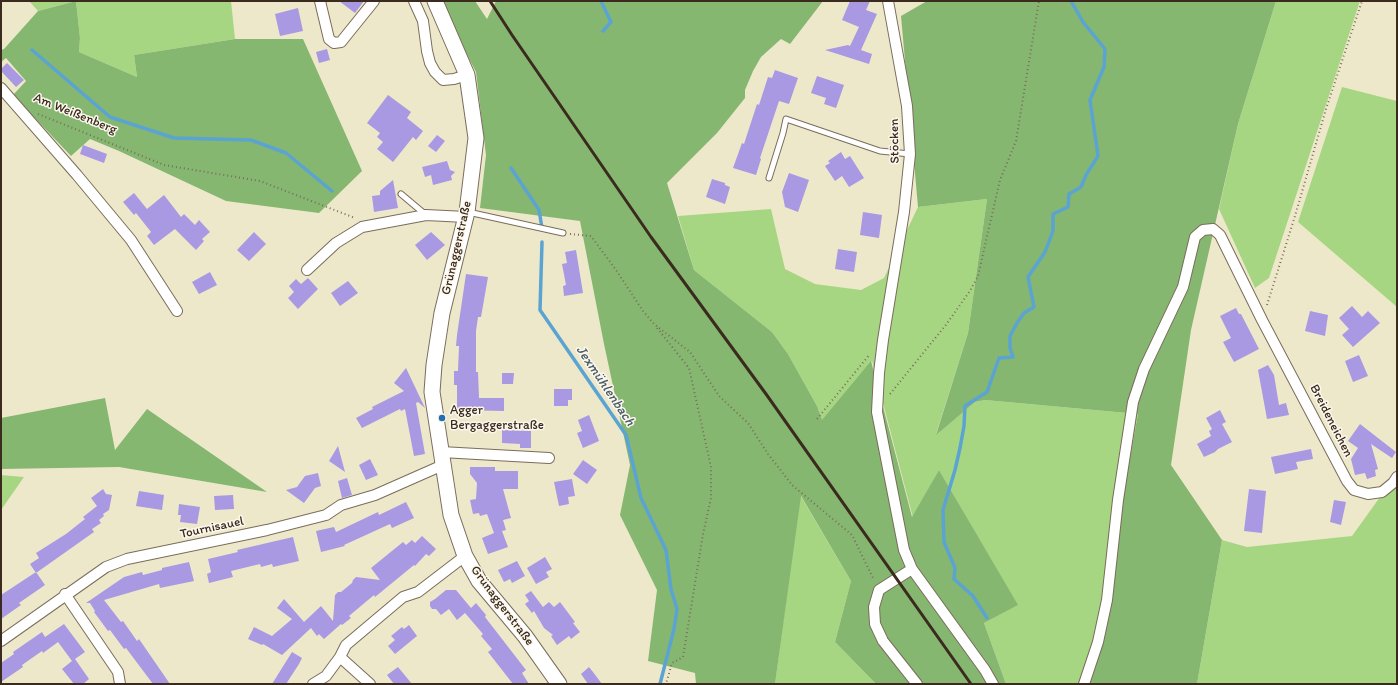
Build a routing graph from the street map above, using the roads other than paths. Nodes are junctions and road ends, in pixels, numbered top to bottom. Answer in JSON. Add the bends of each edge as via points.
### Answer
{"nodes":[{"id":1,"x":320,"y":1,"type":"edge"},
{"id":2,"x":374,"y":1,"type":"edge"},
{"id":3,"x":414,"y":1,"type":"edge"},
{"id":4,"x":435,"y":1,"type":"edge"},
{"id":5,"x":888,"y":1,"type":"edge"},
{"id":6,"x":467,"y":75,"type":"junction"},
{"id":7,"x":1,"y":88,"type":"edge"},
{"id":8,"x":910,"y":154,"type":"junction"},
{"id":9,"x":769,"y":178,"type":"dead end"},
{"id":10,"x":401,"y":194,"type":"dead end"},
{"id":11,"x":467,"y":214,"type":"junction"},
{"id":12,"x":426,"y":215,"type":"junction"},
{"id":13,"x":563,"y":233,"type":"road end"},
{"id":14,"x":307,"y":270,"type":"dead end"},
{"id":15,"x":177,"y":311,"type":"dead end"},
{"id":16,"x":549,"y":458,"type":"dead end"},
{"id":17,"x":442,"y":459,"type":"junction"},
{"id":18,"x":1397,"y":477,"type":"edge"},
{"id":19,"x":465,"y":556,"type":"junction"},
{"id":20,"x":912,"y":569,"type":"junction"},
{"id":21,"x":65,"y":594,"type":"junction"},
{"id":22,"x":1,"y":641,"type":"edge"},
{"id":23,"x":340,"y":657,"type":"junction"},
{"id":24,"x":120,"y":684,"type":"edge"},
{"id":25,"x":314,"y":684,"type":"edge"},
{"id":26,"x":370,"y":684,"type":"edge"},
{"id":27,"x":559,"y":684,"type":"edge"},
{"id":28,"x":917,"y":684,"type":"edge"},
{"id":29,"x":993,"y":684,"type":"edge"},
{"id":30,"x":1084,"y":684,"type":"edge"}],
"edges":[{"from":1,"to":2,"type":"street","via":[[329,39],[334,42],[341,42]]},
{"from":3,"to":6,"type":"street","via":[[423,21],[427,52],[435,72],[443,80]]},
{"from":4,"to":6,"type":"street","name":"Grünaggerstraße"},
{"from":5,"to":8,"type":"street","name":"Stöcken","via":[[907,106]]},
{"from":6,"to":11,"type":"street","name":"Grünaggerstraße","via":[[476,138]]},
{"from":7,"to":15,"type":"street","name":"Am Weißenberg","via":[[131,240]]},
{"from":8,"to":9,"type":"lane","via":[[880,151],[786,119]]},
{"from":8,"to":20,"type":"street","name":"Stöcken","via":[[904,212],[883,340],[877,412],[904,550]]},
{"from":10,"to":12,"type":"lane"},
{"from":11,"to":12,"type":"street"},
{"from":11,"to":13,"type":"lane"},
{"from":11,"to":17,"type":"street","name":"Grünaggerstraße","via":[[442,313],[434,365],[432,392]]},
{"from":12,"to":14,"type":"street","via":[[362,227],[336,243]]},
{"from":16,"to":17,"type":"street"},
{"from":17,"to":19,"type":"street","name":"Grünaggerstraße","via":[[451,515]]},
{"from":17,"to":21,"type":"street","name":"Tournisauel","via":[[375,495],[340,505],[326,515],[127,559],[106,567]]},
{"from":18,"to":30,"type":"street","name":"Breideneichen","via":[[1382,492],[1368,494],[1354,490],[1262,320],[1220,235],[1213,228],[1203,230],[1196,237],[1183,287],[1144,369],[1133,402],[1118,500],[1107,600],[1098,642]]},
{"from":19,"to":23,"type":"street","via":[[418,592],[403,597],[346,645]]},
{"from":19,"to":27,"type":"street","name":"Grünaggerstraße","via":[[479,581],[525,636]]},
{"from":20,"to":28,"type":"street","via":[[879,590],[874,607],[875,624],[883,641]]},
{"from":20,"to":29,"type":"street","name":"Stöcken"},
{"from":21,"to":22,"type":"street","name":"Tournisauel"},
{"from":21,"to":24,"type":"street","via":[[118,672]]},
{"from":23,"to":25,"type":"street","via":[[326,676]]},
{"from":23,"to":26,"type":"street"}]}
